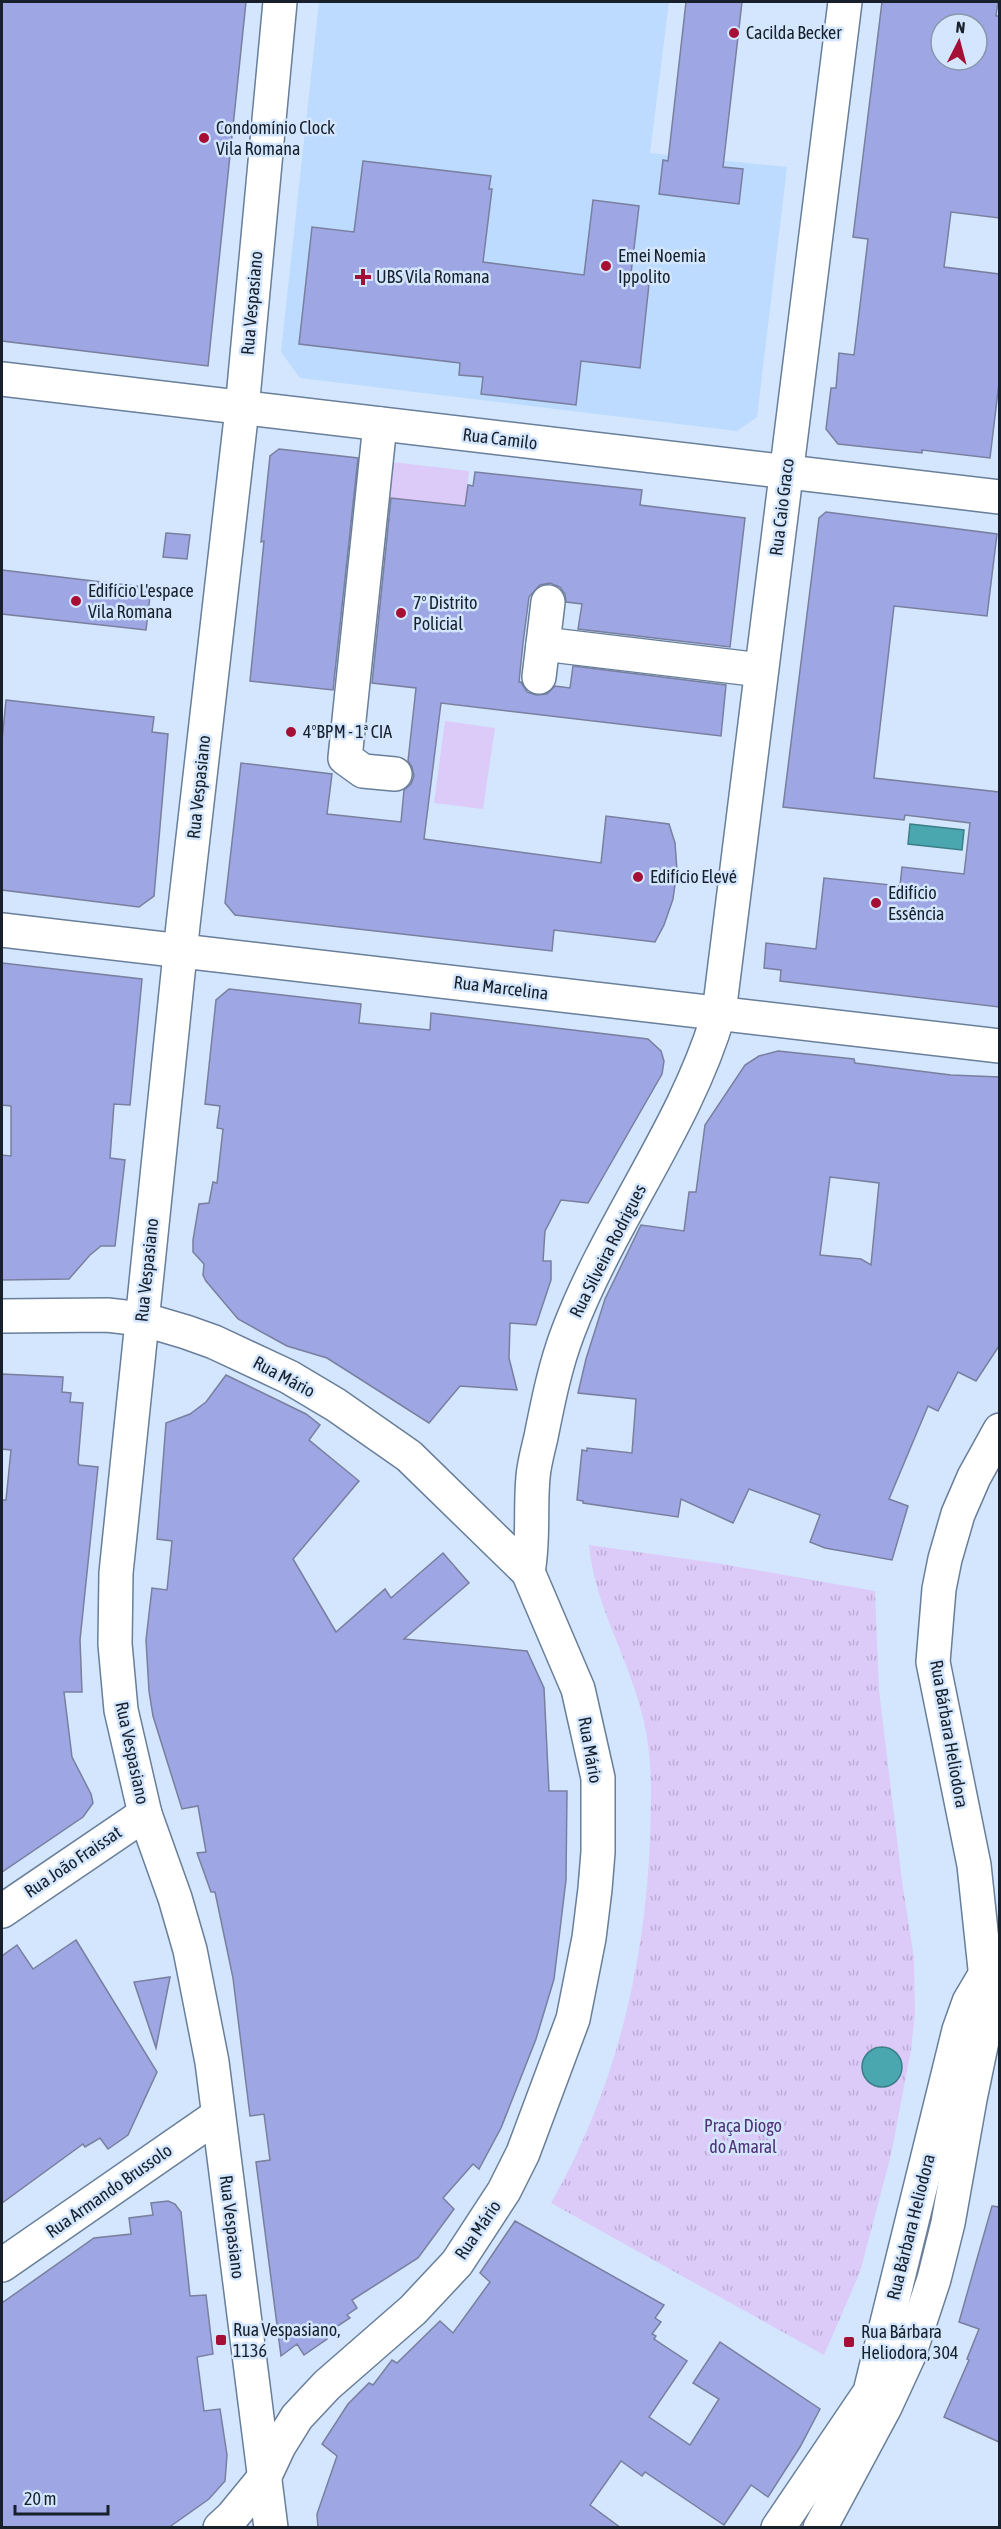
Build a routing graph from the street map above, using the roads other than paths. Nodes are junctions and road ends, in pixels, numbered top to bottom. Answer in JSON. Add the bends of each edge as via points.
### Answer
{"nodes":[{"id":1,"x":280,"y":2,"type":"edge"},
{"id":2,"x":845,"y":2,"type":"edge"},
{"id":3,"x":2,"y":379,"type":"edge"},
{"id":4,"x":242,"y":409,"type":"junction"},
{"id":5,"x":380,"y":424,"type":"junction"},
{"id":6,"x":786,"y":473,"type":"junction"},
{"id":7,"x":999,"y":497,"type":"edge"},
{"id":8,"x":548,"y":602,"type":"dead end"},
{"id":9,"x":543,"y":644,"type":"junction"},
{"id":10,"x":762,"y":670,"type":"junction"},
{"id":11,"x":539,"y":677,"type":"dead end"},
{"id":12,"x":395,"y":774,"type":"dead end"},
{"id":13,"x":2,"y":930,"type":"edge"},
{"id":14,"x":180,"y":950,"type":"junction"},
{"id":15,"x":719,"y":1012,"type":"junction"},
{"id":16,"x":999,"y":1046,"type":"edge"},
{"id":17,"x":2,"y":1316,"type":"edge"},
{"id":18,"x":142,"y":1319,"type":"junction"},
{"id":19,"x":999,"y":1430,"type":"edge"},
{"id":20,"x":528,"y":1572,"type":"junction"},
{"id":21,"x":145,"y":1814,"type":"junction"},
{"id":22,"x":2,"y":1911,"type":"edge"},
{"id":23,"x":985,"y":1999,"type":"edge"},
{"id":24,"x":217,"y":2116,"type":"junction"},
{"id":25,"x":2,"y":2265,"type":"edge"},
{"id":26,"x":264,"y":2478,"type":"junction"},
{"id":27,"x":220,"y":2528,"type":"edge"},
{"id":28,"x":271,"y":2528,"type":"edge"},
{"id":29,"x":778,"y":2528,"type":"edge"},
{"id":30,"x":820,"y":2528,"type":"edge"}],
"edges":[{"from":1,"to":4,"type":"street","name":"Rua Vespasiano"},
{"from":2,"to":6,"type":"street","name":"Rua Caio Graco"},
{"from":3,"to":4,"type":"street","name":"Rua Camilo"},
{"from":4,"to":5,"type":"street","name":"Rua Camilo"},
{"from":4,"to":14,"type":"street","name":"Rua Vespasiano"},
{"from":5,"to":6,"type":"street","name":"Rua Camilo"},
{"from":5,"to":12,"type":"street","via":[[345,758],[363,771]]},
{"from":6,"to":7,"type":"street","name":"Rua Camilo"},
{"from":6,"to":10,"type":"street","name":"Rua Caio Graco"},
{"from":8,"to":9,"type":"street"},
{"from":9,"to":10,"type":"street"},
{"from":9,"to":11,"type":"street"},
{"from":10,"to":15,"type":"street","name":"Rua Caio Graco"},
{"from":13,"to":14,"type":"street","name":"Rua Marcelina"},
{"from":14,"to":15,"type":"street","name":"Rua Marcelina"},
{"from":14,"to":18,"type":"street","name":"Rua Vespasiano"},
{"from":15,"to":16,"type":"street","name":"Rua Marcelina"},
{"from":15,"to":20,"type":"street","name":"Rua Silveira Rodrigues","via":[[693,1084],[600,1259],[568,1332],[550,1391],[533,1476],[533,1546]]},
{"from":17,"to":18,"type":"street","name":"Rua Mário"},
{"from":18,"to":20,"type":"street","name":"Rua Mário","via":[[214,1342],[289,1377],[336,1405],[409,1456]]},
{"from":18,"to":21,"type":"street","name":"Rua Vespasiano","via":[[116,1573],[115,1644],[121,1710]]},
{"from":19,"to":23,"type":"street","name":"Rua Bárbara Heliodora","via":[[962,1505],[945,1559],[933,1662],[974,1865]]},
{"from":20,"to":26,"type":"street","name":"Rua Mário","via":[[578,1689],[598,1779],[598,1852],[590,1938],[573,2019],[523,2153],[486,2222],[457,2263],[413,2310],[327,2385],[297,2417]]},
{"from":21,"to":22,"type":"street","name":"Rua João Fraissat"},
{"from":21,"to":24,"type":"street","name":"Rua Vespasiano","via":[[190,1950],[212,2062]]},
{"from":23,"to":29,"type":"street","name":"Rua Bárbara Heliodora","via":[[956,2041],[870,2392]]},
{"from":23,"to":30,"type":"street","name":"Rua Bárbara Heliodora","via":[[948,2223],[931,2290],[909,2355],[885,2408]]},
{"from":24,"to":25,"type":"street","name":"Rua Armando Brussolo"},
{"from":24,"to":26,"type":"street","name":"Rua Vespasiano"},
{"from":26,"to":27,"type":"street","name":"Rua Mário"},
{"from":26,"to":28,"type":"street","name":"Rua Vespasiano"}]}
